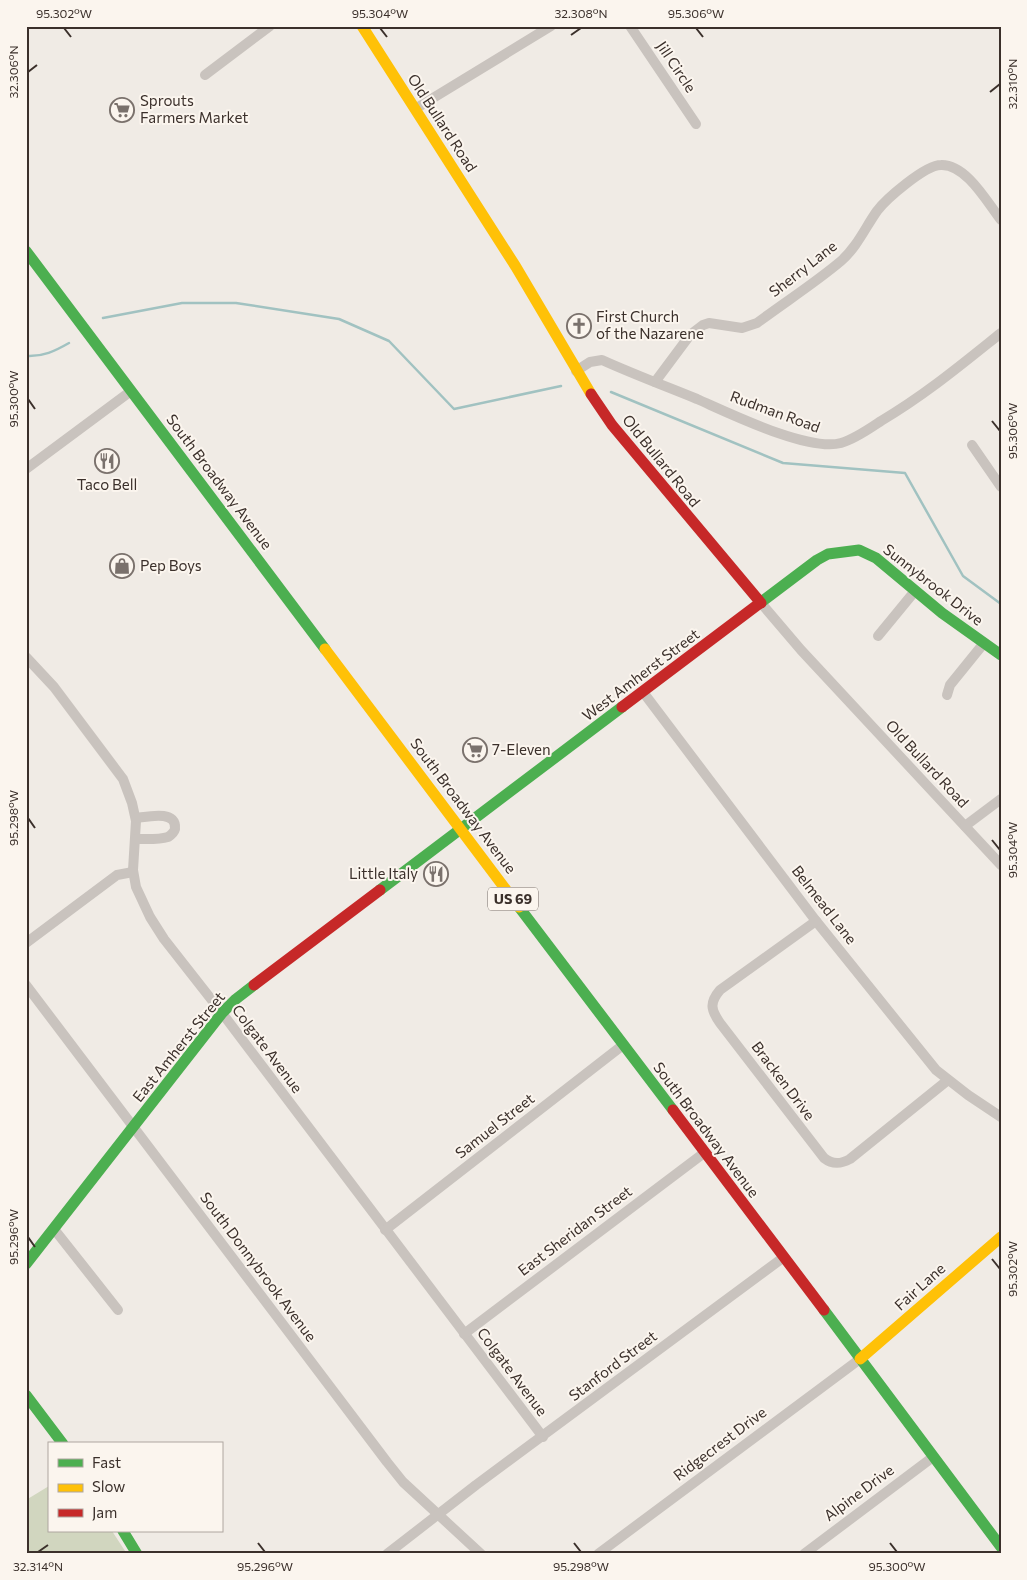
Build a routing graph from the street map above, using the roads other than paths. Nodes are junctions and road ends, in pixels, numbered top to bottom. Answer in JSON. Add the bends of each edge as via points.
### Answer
{"nodes":[{"id":1,"x":270,"y":26,"type":"edge"},
{"id":2,"x":362,"y":26,"type":"edge"},
{"id":3,"x":551,"y":26,"type":"edge"},
{"id":4,"x":630,"y":26,"type":"edge"},
{"id":5,"x":206,"y":74,"type":"dead end"},
{"id":6,"x":415,"y":109,"type":"junction"},
{"id":7,"x":696,"y":124,"type":"dead end"},
{"id":8,"x":1001,"y":220,"type":"edge"},
{"id":9,"x":26,"y":251,"type":"edge"},
{"id":10,"x":1001,"y":334,"type":"edge"},
{"id":11,"x":576,"y":371,"type":"junction"},
{"id":12,"x":655,"y":382,"type":"junction"},
{"id":13,"x":131,"y":391,"type":"junction"},
{"id":14,"x":972,"y":446,"type":"dead end"},
{"id":15,"x":26,"y":469,"type":"edge"},
{"id":16,"x":1001,"y":487,"type":"edge"},
{"id":17,"x":842,"y":551,"type":"joint"},
{"id":18,"x":915,"y":591,"type":"junction"},
{"id":19,"x":760,"y":603,"type":"junction"},
{"id":20,"x":878,"y":636,"type":"dead end"},
{"id":21,"x":984,"y":643,"type":"junction"},
{"id":22,"x":1001,"y":655,"type":"edge"},
{"id":23,"x":26,"y":657,"type":"edge"},
{"id":24,"x":642,"y":692,"type":"junction"},
{"id":25,"x":947,"y":695,"type":"dead end"},
{"id":26,"x":1001,"y":799,"type":"edge"},
{"id":27,"x":136,"y":818,"type":"junction"},
{"id":28,"x":964,"y":826,"type":"junction"},
{"id":29,"x":461,"y":828,"type":"junction"},
{"id":30,"x":136,"y":839,"type":"junction"},
{"id":31,"x":1001,"y":865,"type":"edge"},
{"id":32,"x":133,"y":872,"type":"junction"},
{"id":33,"x":816,"y":920,"type":"junction"},
{"id":34,"x":26,"y":943,"type":"edge"},
{"id":35,"x":26,"y":985,"type":"edge"},
{"id":36,"x":222,"y":1013,"type":"junction"},
{"id":37,"x":623,"y":1045,"type":"junction"},
{"id":38,"x":948,"y":1080,"type":"junction"},
{"id":39,"x":1001,"y":1117,"type":"edge"},
{"id":40,"x":133,"y":1127,"type":"junction"},
{"id":41,"x":704,"y":1153,"type":"junction"},
{"id":42,"x":54,"y":1229,"type":"junction"},
{"id":43,"x":385,"y":1230,"type":"junction"},
{"id":44,"x":1001,"y":1237,"type":"edge"},
{"id":45,"x":784,"y":1257,"type":"junction"},
{"id":46,"x":26,"y":1264,"type":"edge"},
{"id":47,"x":118,"y":1310,"type":"dead end"},
{"id":48,"x":464,"y":1334,"type":"junction"},
{"id":49,"x":860,"y":1359,"type":"junction"},
{"id":50,"x":26,"y":1395,"type":"edge"},
{"id":51,"x":543,"y":1437,"type":"junction"},
{"id":52,"x":61,"y":1442,"type":"edge"},
{"id":53,"x":933,"y":1457,"type":"junction"},
{"id":54,"x":439,"y":1515,"type":"junction"},
{"id":55,"x":124,"y":1532,"type":"edge"},
{"id":56,"x":1001,"y":1548,"type":"edge"},
{"id":57,"x":137,"y":1554,"type":"edge"},
{"id":58,"x":387,"y":1554,"type":"edge"},
{"id":59,"x":481,"y":1554,"type":"edge"},
{"id":60,"x":598,"y":1554,"type":"edge"},
{"id":61,"x":804,"y":1554,"type":"edge"}],
"edges":[{"from":1,"to":5,"type":"street"},
{"from":2,"to":6,"type":"main road","name":"Old Bullard Road"},
{"from":3,"to":6,"type":"street"},
{"from":4,"to":7,"type":"street","name":"Jill Circle"},
{"from":6,"to":11,"type":"main road","name":"Old Bullard Road","via":[[516,267]]},
{"from":8,"to":12,"type":"street","name":"Sherry Lane","via":[[960,171],[940,164],[928,169],[877,210],[842,260],[757,322],[742,328],[703,325],[690,335]]},
{"from":9,"to":13,"type":"main road","name":"South Broadway Avenue","number":"US 69"},
{"from":10,"to":12,"type":"street","name":"Rudman Road","via":[[933,388],[867,430],[840,443],[821,445],[799,439]]},
{"from":11,"to":12,"type":"street","name":"Rudman Road","via":[[590,362],[602,360]]},
{"from":11,"to":19,"type":"main road","name":"Old Bullard Road","via":[[612,425]]},
{"from":13,"to":15,"type":"street"},
{"from":13,"to":29,"type":"main road","name":"South Broadway Avenue","number":"US 69"},
{"from":14,"to":16,"type":"street"},
{"from":17,"to":18,"type":"main road","name":"Sunnybrook Drive","via":[[858,550],[876,558]]},
{"from":17,"to":19,"type":"main road","name":"West Amherst Street","via":[[818,560]]},
{"from":18,"to":20,"type":"street"},
{"from":18,"to":21,"type":"main road","name":"Sunnybrook Drive"},
{"from":19,"to":24,"type":"main road","name":"West Amherst Street"},
{"from":19,"to":28,"type":"street","name":"Old Bullard Road"},
{"from":21,"to":22,"type":"main road","name":"Sunnybrook Drive"},
{"from":21,"to":25,"type":"street","via":[[950,685]]},
{"from":23,"to":27,"type":"street","name":"Colgate Avenue","via":[[54,687],[119,773]]},
{"from":24,"to":29,"type":"main road","name":"West Amherst Street"},
{"from":24,"to":33,"type":"street","name":"Belmead Lane"},
{"from":26,"to":28,"type":"street"},
{"from":27,"to":30,"type":"street","name":"Colgate Avenue"},
{"from":27,"to":30,"type":"street","via":[[165,816],[173,821],[175,827],[174,833],[167,837]]},
{"from":28,"to":31,"type":"street","name":"Old Bullard Road"},
{"from":29,"to":36,"type":"main road","name":"East Amherst Street","via":[[236,999]]},
{"from":29,"to":37,"type":"main road","name":"South Broadway Avenue","number":"US 69"},
{"from":30,"to":32,"type":"street","name":"Colgate Avenue"},
{"from":32,"to":34,"type":"street","via":[[117,875]]},
{"from":32,"to":36,"type":"street","name":"Colgate Avenue","via":[[140,897],[153,922]]},
{"from":33,"to":38,"type":"street","name":"Belmead Lane","via":[[936,1070]]},
{"from":33,"to":38,"type":"street","name":"Bracken Drive","via":[[720,990],[712,1005],[720,1023],[824,1158],[835,1163],[850,1159]]},
{"from":35,"to":40,"type":"street","name":"South Donnybrook Avenue"},
{"from":36,"to":40,"type":"main road","name":"East Amherst Street"},
{"from":36,"to":43,"type":"street","name":"Colgate Avenue"},
{"from":37,"to":41,"type":"main road","name":"South Broadway Avenue","number":"US 69"},
{"from":37,"to":43,"type":"street","name":"Samuel Street"},
{"from":38,"to":39,"type":"street","name":"Belmead Lane"},
{"from":40,"to":42,"type":"main road","name":"East Amherst Street"},
{"from":40,"to":54,"type":"street","name":"South Donnybrook Avenue","via":[[387,1462],[403,1482]]},
{"from":41,"to":45,"type":"main road","name":"South Broadway Avenue","number":"US 69"},
{"from":41,"to":48,"type":"street","name":"East Sheridan Street"},
{"from":42,"to":46,"type":"main road","name":"East Amherst Street"},
{"from":42,"to":47,"type":"street"},
{"from":43,"to":48,"type":"street","name":"Colgate Avenue"},
{"from":44,"to":49,"type":"main road","name":"Fair Lane"},
{"from":45,"to":49,"type":"main road","name":"South Broadway Avenue","number":"US 69"},
{"from":45,"to":51,"type":"street","name":"Stanford Street"},
{"from":48,"to":51,"type":"street","name":"Colgate Avenue"},
{"from":49,"to":53,"type":"main road","name":"South Broadway Avenue","number":"US 69"},
{"from":49,"to":60,"type":"street","name":"Ridgecrest Drive"},
{"from":50,"to":52,"type":"main road"},
{"from":51,"to":54,"type":"street","name":"Stanford Street"},
{"from":53,"to":56,"type":"main road","name":"South Broadway Avenue","number":"US 69"},
{"from":53,"to":61,"type":"street","name":"Alpine Drive"},
{"from":54,"to":58,"type":"street","name":"Stanford Street"},
{"from":54,"to":59,"type":"street","name":"South Donnybrook Avenue"},
{"from":55,"to":57,"type":"main road"}]}
